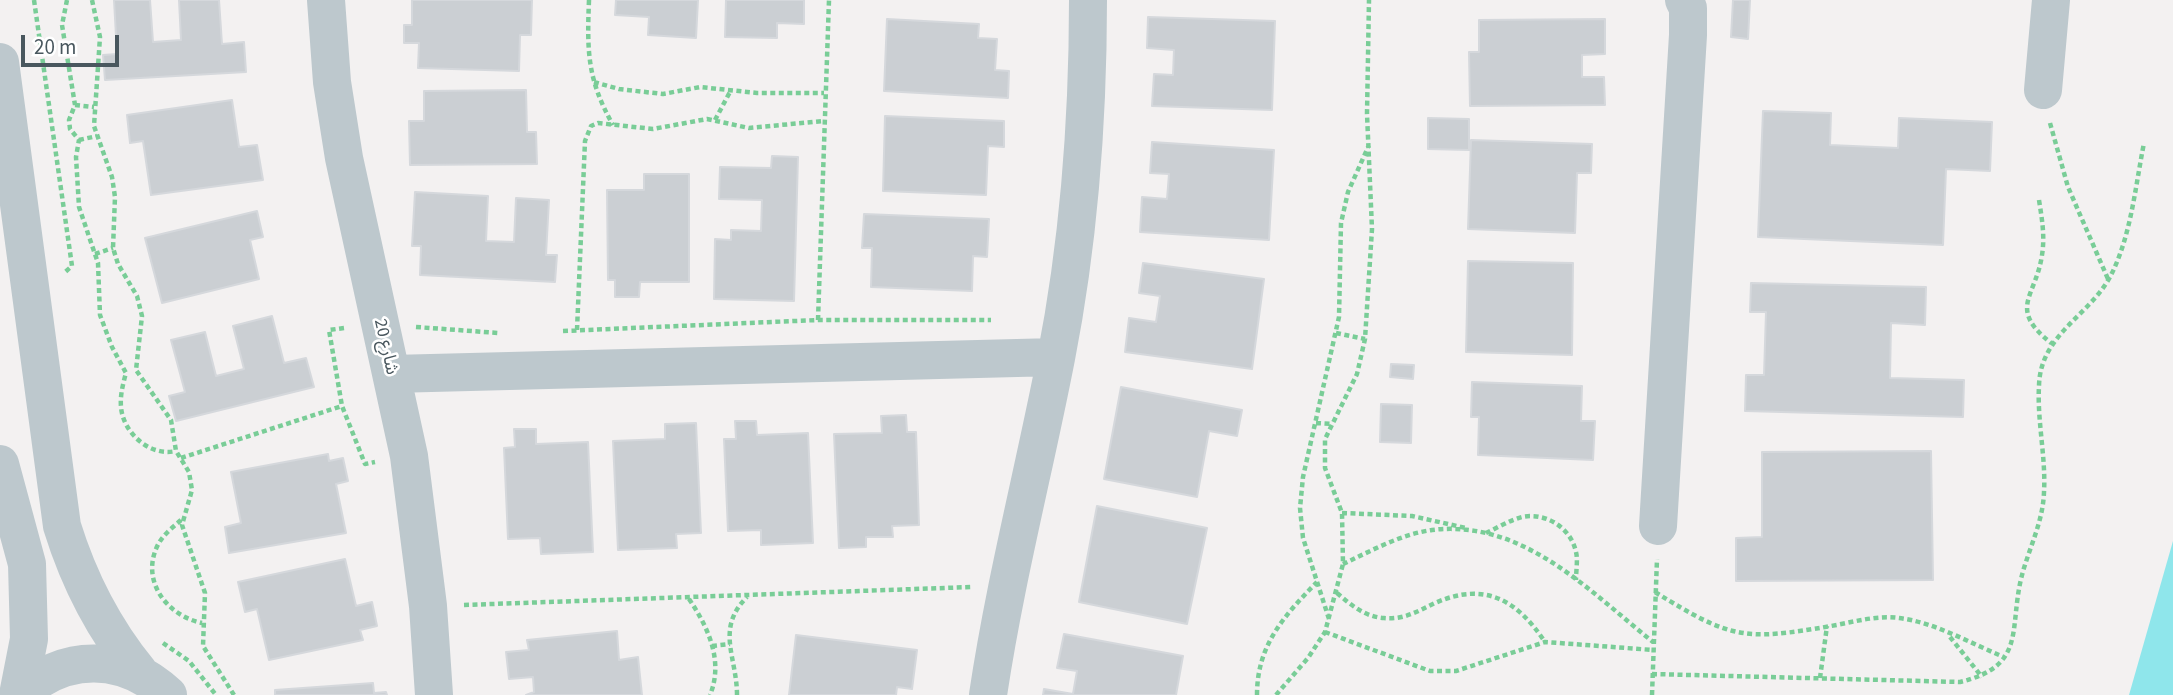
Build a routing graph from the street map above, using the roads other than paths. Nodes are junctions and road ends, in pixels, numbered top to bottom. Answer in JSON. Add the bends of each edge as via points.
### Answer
{"nodes":[{"id":1,"x":326,"y":0,"type":"edge"},
{"id":2,"x":1088,"y":0,"type":"edge"},
{"id":3,"x":1684,"y":0,"type":"edge"},
{"id":4,"x":2051,"y":0,"type":"edge"},
{"id":5,"x":0,"y":62,"type":"edge"},
{"id":6,"x":2043,"y":90,"type":"road end"},
{"id":7,"x":1056,"y":357,"type":"junction"},
{"id":8,"x":392,"y":374,"type":"junction"},
{"id":9,"x":0,"y":464,"type":"edge"},
{"id":10,"x":1658,"y":526,"type":"road end"},
{"id":11,"x":154,"y":684,"type":"edge"},
{"id":12,"x":19,"y":695,"type":"edge"},
{"id":13,"x":433,"y":695,"type":"edge"},
{"id":14,"x":988,"y":695,"type":"edge"}],
"edges":[{"from":1,"to":8,"type":"street","name":"شارع 20","via":[[344,158]]},
{"from":2,"to":7,"type":"street","via":[[1088,107]]},
{"from":3,"to":10,"type":"street","via":[[1688,35]]},
{"from":4,"to":6,"type":"street"},
{"from":5,"to":11,"type":"street","via":[[62,526],[94,608]]},
{"from":7,"to":8,"type":"street"},
{"from":7,"to":14,"type":"street","via":[[1005,586]]},
{"from":8,"to":13,"type":"street","name":"شارع 20","via":[[409,456],[428,606]]},
{"from":9,"to":12,"type":"street","via":[[27,564],[29,639]]},
{"from":11,"to":12,"type":"street","via":[[118,665],[74,664],[53,671]]}]}
